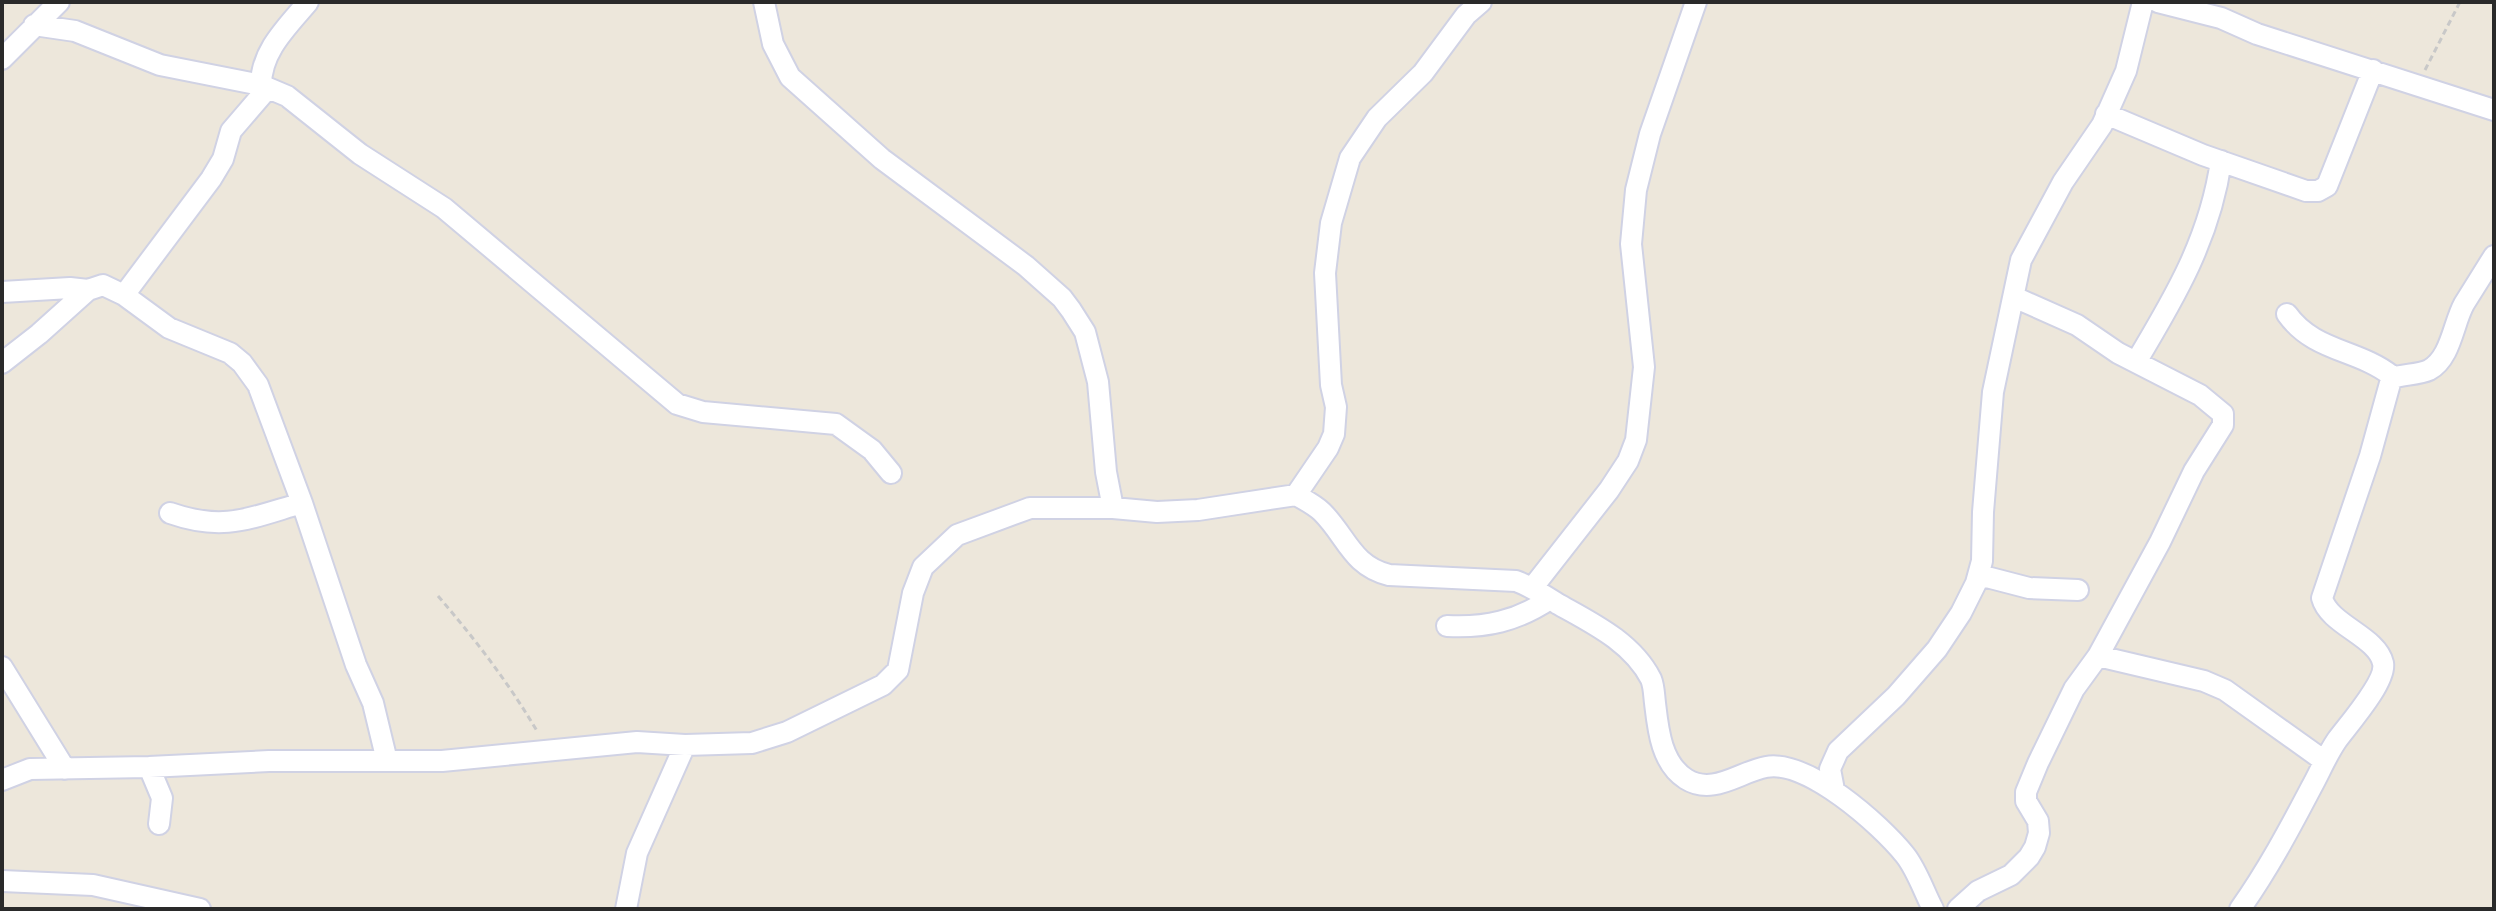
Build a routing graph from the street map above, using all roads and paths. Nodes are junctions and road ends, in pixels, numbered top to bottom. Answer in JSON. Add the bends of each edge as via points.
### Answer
{"nodes":[{"id":1,"x":59,"y":2,"type":"edge"},
{"id":2,"x":308,"y":2,"type":"edge"},
{"id":3,"x":764,"y":2,"type":"edge"},
{"id":4,"x":1481,"y":2,"type":"edge"},
{"id":5,"x":1696,"y":2,"type":"edge"},
{"id":6,"x":2143,"y":2,"type":"edge"},
{"id":7,"x":2158,"y":2,"type":"edge"},
{"id":8,"x":2460,"y":2,"type":"edge"},
{"id":9,"x":34,"y":25,"type":"junction"},
{"id":10,"x":2,"y":59,"type":"edge"},
{"id":11,"x":2373,"y":70,"type":"junction"},
{"id":12,"x":2416,"y":84,"type":"junction"},
{"id":13,"x":265,"y":87,"type":"junction"},
{"id":14,"x":2494,"y":110,"type":"edge"},
{"id":15,"x":2106,"y":114,"type":"junction"},
{"id":16,"x":2221,"y":161,"type":"junction"},
{"id":17,"x":2494,"y":256,"type":"edge"},
{"id":18,"x":88,"y":290,"type":"junction"},
{"id":19,"x":2,"y":292,"type":"edge"},
{"id":20,"x":124,"y":295,"type":"junction"},
{"id":21,"x":2014,"y":297,"type":"junction"},
{"id":22,"x":2287,"y":314,"type":"dead end"},
{"id":23,"x":2136,"y":362,"type":"junction"},
{"id":24,"x":2,"y":363,"type":"edge"},
{"id":25,"x":2392,"y":378,"type":"junction"},
{"id":26,"x":891,"y":473,"type":"dead end"},
{"id":27,"x":1296,"y":495,"type":"junction"},
{"id":28,"x":302,"y":503,"type":"junction"},
{"id":29,"x":1113,"y":508,"type":"junction"},
{"id":30,"x":170,"y":513,"type":"dead end"},
{"id":31,"x":1979,"y":575,"type":"junction"},
{"id":32,"x":2078,"y":590,"type":"dead end"},
{"id":33,"x":1541,"y":593,"type":"junction"},
{"id":34,"x":438,"y":596,"type":"dead end"},
{"id":35,"x":1447,"y":626,"type":"dead end"},
{"id":36,"x":2098,"y":656,"type":"junction"},
{"id":37,"x":2,"y":667,"type":"edge"},
{"id":38,"x":685,"y":745,"type":"junction"},
{"id":39,"x":549,"y":752,"type":"junction"},
{"id":40,"x":2323,"y":760,"type":"junction"},
{"id":41,"x":387,"y":761,"type":"junction"},
{"id":42,"x":149,"y":767,"type":"junction"},
{"id":43,"x":65,"y":769,"type":"junction"},
{"id":44,"x":2,"y":780,"type":"edge"},
{"id":45,"x":1834,"y":790,"type":"junction"},
{"id":46,"x":159,"y":824,"type":"dead end"},
{"id":47,"x":2,"y":881,"type":"edge"},
{"id":48,"x":200,"y":909,"type":"edge"},
{"id":49,"x":626,"y":909,"type":"edge"},
{"id":50,"x":1933,"y":909,"type":"edge"},
{"id":51,"x":1958,"y":909,"type":"edge"},
{"id":52,"x":2240,"y":909,"type":"edge"}],
"edges":[{"from":1,"to":9,"type":"street"},
{"from":2,"to":13,"type":"street","via":[[270,48],[261,71]]},
{"from":3,"to":29,"type":"street","via":[[773,44],[790,77],[882,159],[1026,266],[1071,310],[1085,332],[1098,382]]},
{"from":4,"to":27,"type":"street","via":[[1423,73],[1377,118],[1350,158],[1331,223],[1325,273],[1336,422],[1328,448]]},
{"from":5,"to":33,"type":"street","via":[[1636,190],[1631,244],[1644,367],[1636,440],[1628,461]]},
{"from":6,"to":15,"type":"street","via":[[2126,71]]},
{"from":7,"to":11,"type":"street"},
{"from":8,"to":12,"type":"path"},
{"from":9,"to":10,"type":"street"},
{"from":9,"to":13,"type":"street","via":[[75,31],[160,65]]},
{"from":11,"to":12,"type":"street"},
{"from":11,"to":16,"type":"street","via":[[2327,186],[2306,191]]},
{"from":12,"to":14,"type":"street"},
{"from":13,"to":20,"type":"street","via":[[231,131],[211,179]]},
{"from":13,"to":26,"type":"street","via":[[287,96],[360,154],[444,208],[677,404],[703,412],[836,424],[872,450]]},
{"from":15,"to":16,"type":"street"},
{"from":15,"to":21,"type":"street","via":[[2027,246]]},
{"from":16,"to":23,"type":"street","via":[[2212,207],[2190,268]]},
{"from":17,"to":25,"type":"street","via":[[2463,305],[2441,358],[2428,370]]},
{"from":18,"to":19,"type":"street"},
{"from":18,"to":20,"type":"street","via":[[103,285]]},
{"from":18,"to":24,"type":"street"},
{"from":20,"to":28,"type":"street","via":[[169,328],[242,363],[258,385]]},
{"from":21,"to":23,"type":"street","via":[[2077,325]]},
{"from":21,"to":31,"type":"street","via":[[1993,392]]},
{"from":22,"to":25,"type":"street","via":[[2314,341],[2345,351]]},
{"from":23,"to":36,"type":"street","via":[[2200,395],[2223,414],[2223,425]]},
{"from":25,"to":40,"type":"street","via":[[2322,598],[2330,613],[2380,655],[2384,671]]},
{"from":27,"to":29,"type":"street","via":[[1198,510]]},
{"from":27,"to":33,"type":"street","via":[[1321,511],[1373,571],[1516,581]]},
{"from":28,"to":30,"type":"street","via":[[230,524],[195,522]]},
{"from":28,"to":41,"type":"street","via":[[373,703]]},
{"from":29,"to":38,"type":"street","via":[[1030,508],[957,535],[923,567],[898,670],[883,685],[787,732],[752,743]]},
{"from":31,"to":32,"type":"street","via":[[2029,588]]},
{"from":31,"to":45,"type":"street","via":[[1937,649],[1838,751],[1830,769]]},
{"from":33,"to":35,"type":"street","via":[[1520,617],[1472,628]]},
{"from":33,"to":45,"type":"street","via":[[1627,647],[1642,665],[1653,682],[1658,732],[1668,759],[1685,779],[1709,787],[1784,766]]},
{"from":34,"to":39,"type":"path","via":[[513,690]]},
{"from":36,"to":40,"type":"street","via":[[2225,690]]},
{"from":36,"to":51,"type":"street","via":[[2074,689],[2026,792],[2039,833],[2029,857]]},
{"from":37,"to":43,"type":"street"},
{"from":38,"to":39,"type":"street","via":[[637,742]]},
{"from":38,"to":49,"type":"street","via":[[637,853]]},
{"from":39,"to":41,"type":"street"},
{"from":40,"to":52,"type":"street","via":[[2266,872]]},
{"from":41,"to":42,"type":"street"},
{"from":42,"to":43,"type":"street"},
{"from":42,"to":46,"type":"street","via":[[162,798]]},
{"from":43,"to":44,"type":"street","via":[[30,769]]},
{"from":45,"to":50,"type":"street","via":[[1906,857]]},
{"from":47,"to":48,"type":"street","via":[[93,885]]}]}
